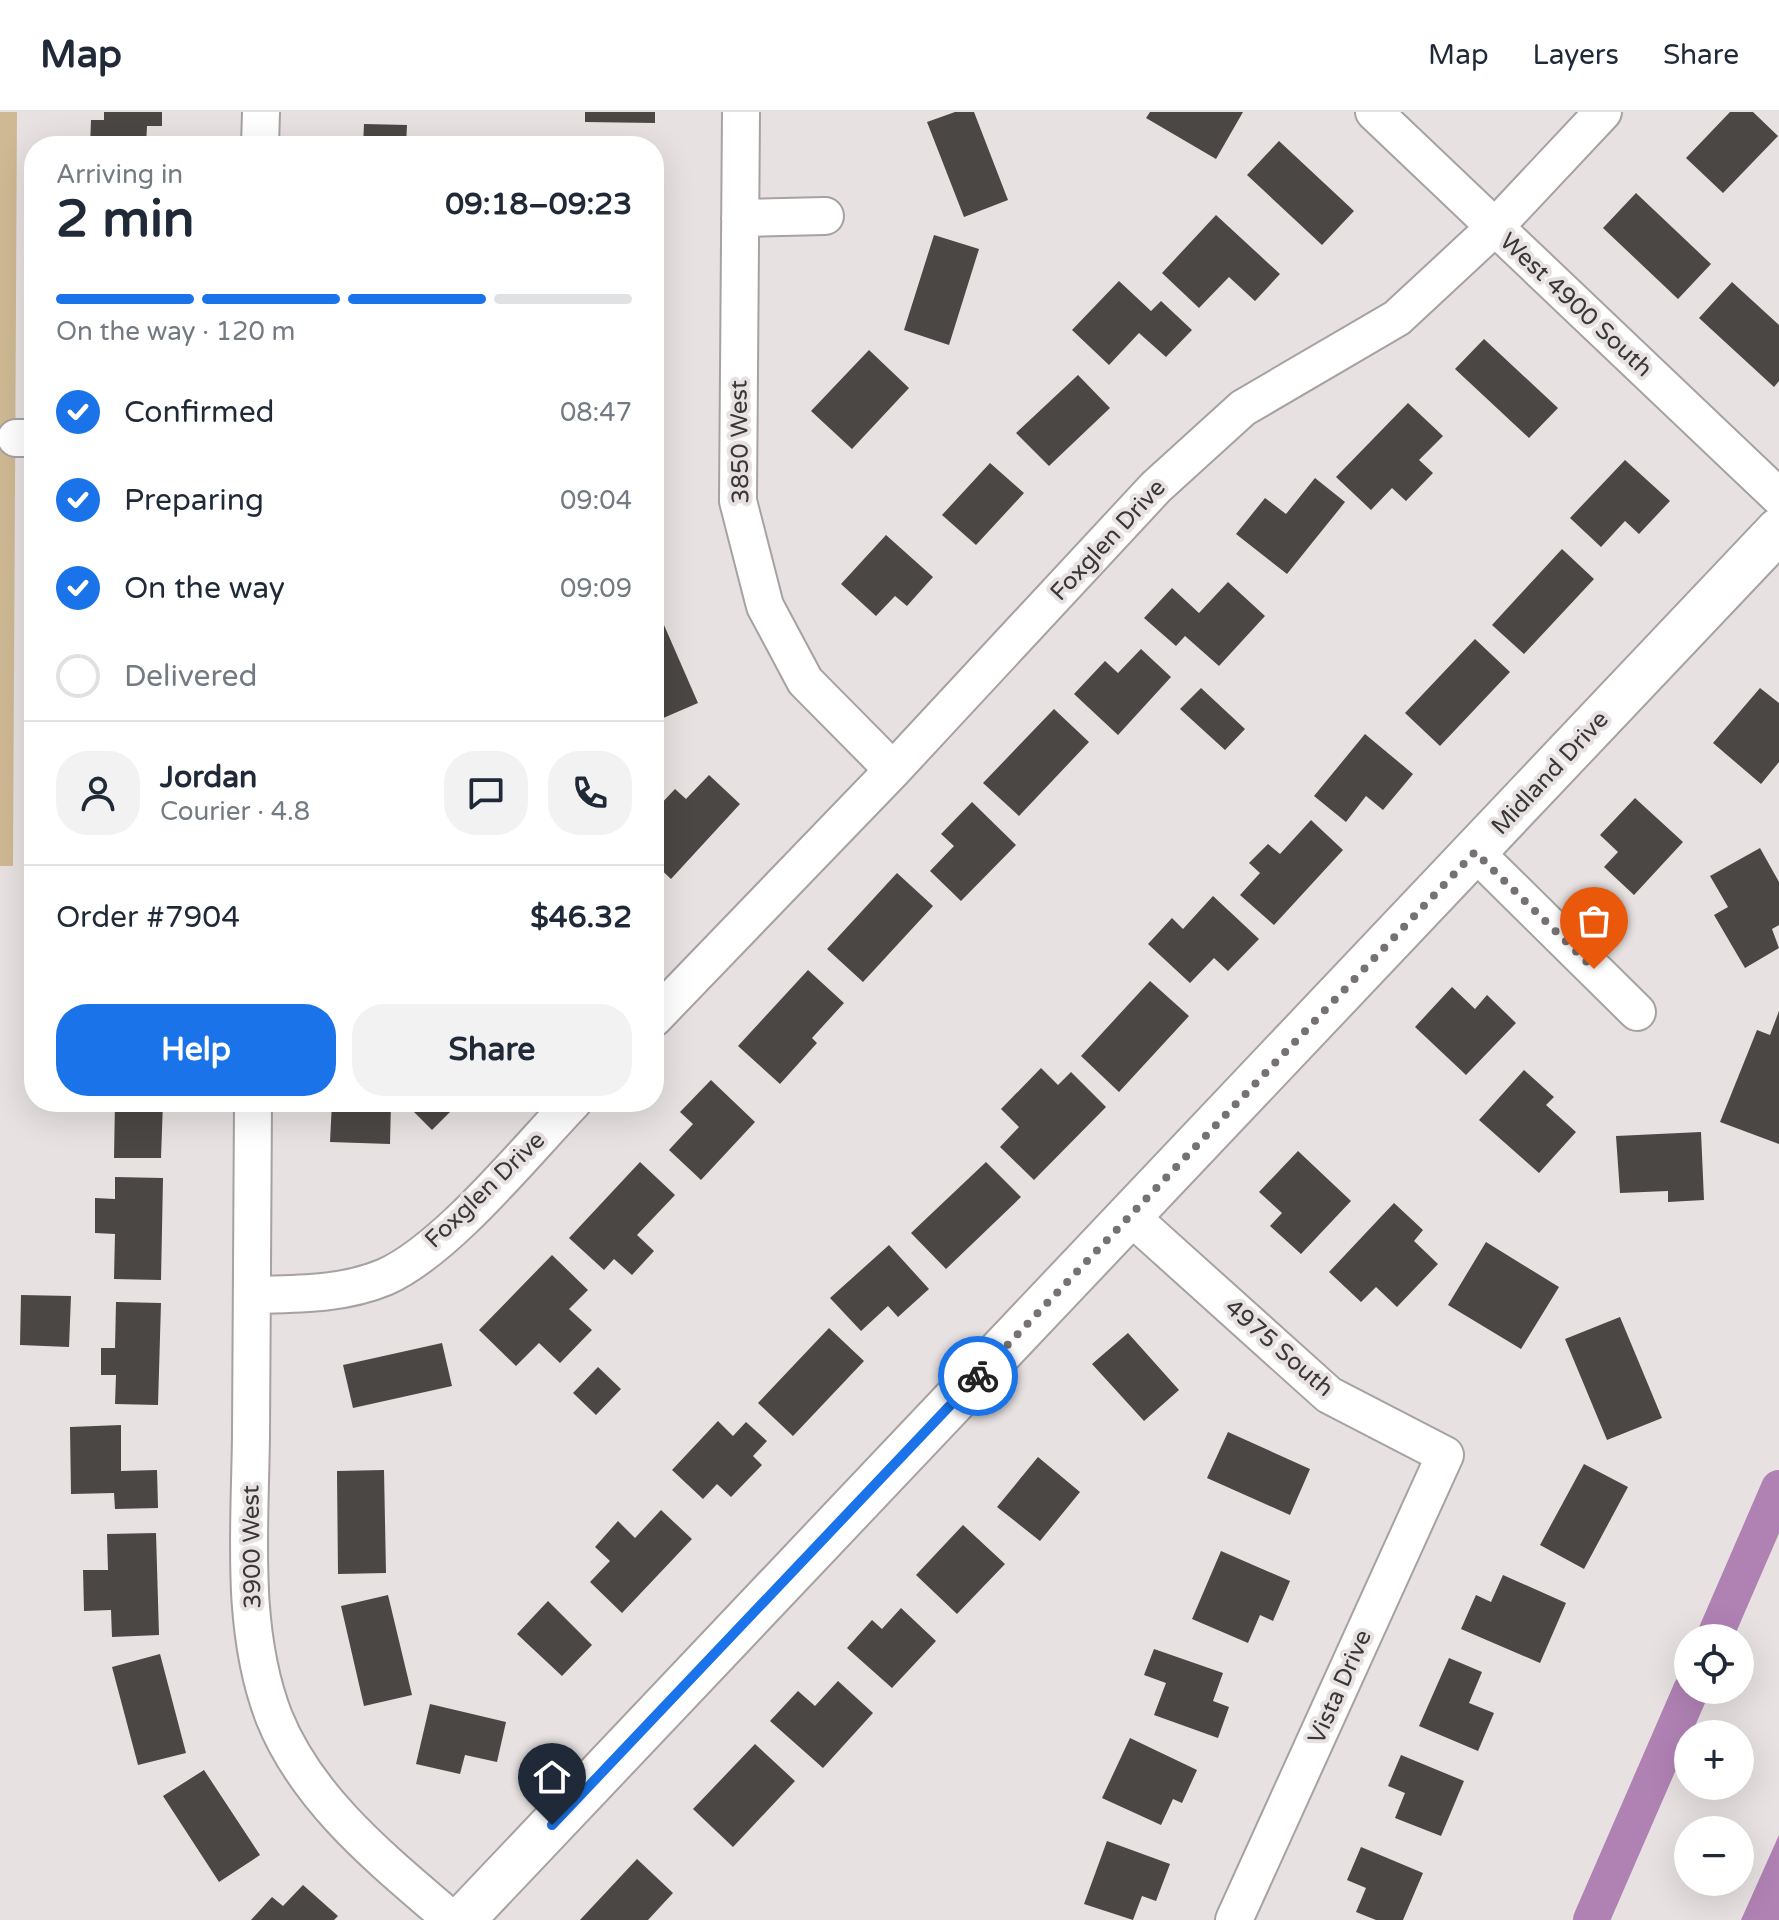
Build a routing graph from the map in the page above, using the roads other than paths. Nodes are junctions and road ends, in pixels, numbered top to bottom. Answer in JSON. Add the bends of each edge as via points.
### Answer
{"nodes":[{"id":1,"x":261,"y":112,"type":"edge"},
{"id":2,"x":741,"y":112,"type":"edge"},
{"id":3,"x":1374,"y":112,"type":"edge"},
{"id":4,"x":1603,"y":112,"type":"edge"},
{"id":5,"x":260,"y":136,"type":"edge"},
{"id":6,"x":825,"y":216,"type":"dead end"},
{"id":7,"x":740,"y":218,"type":"junction"},
{"id":8,"x":1495,"y":227,"type":"junction"},
{"id":9,"x":1779,"y":497,"type":"edge"},
{"id":10,"x":1779,"y":530,"type":"edge"},
{"id":11,"x":893,"y":770,"type":"junction"},
{"id":12,"x":1475,"y":852,"type":"junction"},
{"id":13,"x":664,"y":1008,"type":"edge"},
{"id":14,"x":1637,"y":1012,"type":"dead end"},
{"id":15,"x":253,"y":1112,"type":"edge"},
{"id":16,"x":563,"y":1112,"type":"edge"},
{"id":17,"x":1130,"y":1216,"type":"junction"},
{"id":18,"x":252,"y":1295,"type":"junction"},
{"id":19,"x":1445,"y":1455,"type":"joint"},
{"id":20,"x":452,"y":1920,"type":"edge"},
{"id":21,"x":462,"y":1920,"type":"edge"},
{"id":22,"x":1234,"y":1920,"type":"edge"}],
"edges":[{"from":1,"to":5,"type":"street"},
{"from":2,"to":7,"type":"street","name":"3850 West"},
{"from":3,"to":8,"type":"street","name":"West 4900 South"},
{"from":4,"to":8,"type":"street","name":"Foxglen Drive"},
{"from":6,"to":7,"type":"street"},
{"from":7,"to":11,"type":"street","name":"3850 West","via":[[738,501],[765,606],[805,681]]},
{"from":8,"to":9,"type":"street","name":"West 4900 South"},
{"from":8,"to":11,"type":"street","name":"Foxglen Drive","via":[[1397,318],[1243,408],[1156,487]]},
{"from":10,"to":12,"type":"street","name":"Midland Drive"},
{"from":11,"to":13,"type":"street","name":"Foxglen Drive"},
{"from":12,"to":14,"type":"street"},
{"from":12,"to":17,"type":"street","name":"Midland Drive"},
{"from":15,"to":18,"type":"street","name":"3900 West"},
{"from":16,"to":18,"type":"street","name":"Foxglen Drive","via":[[442,1238],[386,1276],[329,1293]]},
{"from":17,"to":19,"type":"street","name":"4975 South","via":[[1329,1395]]},
{"from":17,"to":21,"type":"street","name":"Midland Drive"},
{"from":18,"to":20,"type":"street","name":"3900 West","via":[[250,1574],[257,1660],[275,1718],[308,1777],[359,1839]]},
{"from":19,"to":22,"type":"street","name":"Vista Drive"}]}
